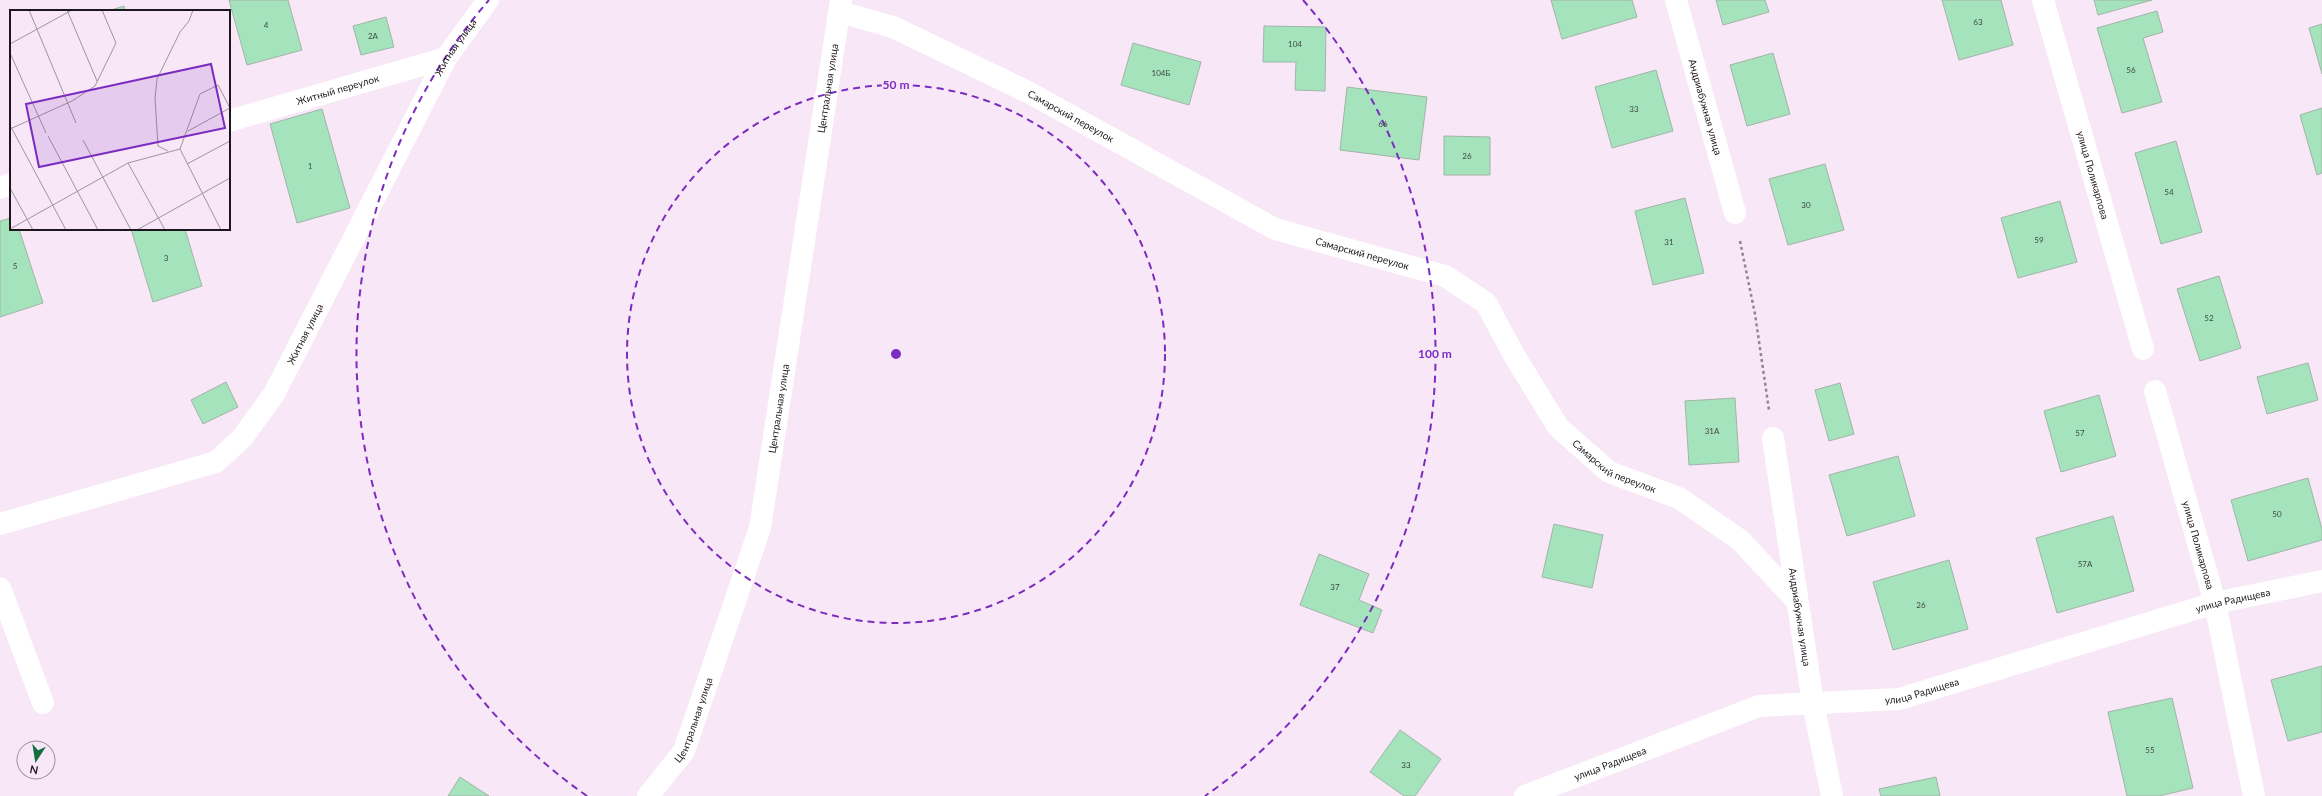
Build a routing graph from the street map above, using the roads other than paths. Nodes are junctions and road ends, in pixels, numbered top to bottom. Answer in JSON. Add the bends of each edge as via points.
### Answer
{"nodes":[{"id":1,"x":488,"y":0,"type":"edge"},
{"id":2,"x":1676,"y":0,"type":"edge"},
{"id":3,"x":2043,"y":0,"type":"edge"},
{"id":4,"x":840,"y":6,"type":"edge"},
{"id":5,"x":446,"y":58,"type":"junction"},
{"id":6,"x":230,"y":121,"type":"edge"},
{"id":7,"x":10,"y":184,"type":"edge"},
{"id":8,"x":0,"y":188,"type":"edge"},
{"id":9,"x":1735,"y":213,"type":"road end"},
{"id":10,"x":2143,"y":349,"type":"dead end"},
{"id":11,"x":2155,"y":391,"type":"dead end"},
{"id":12,"x":1773,"y":438,"type":"dead end"},
{"id":13,"x":0,"y":524,"type":"edge"},
{"id":14,"x":2322,"y":581,"type":"edge"},
{"id":15,"x":0,"y":588,"type":"edge"},
{"id":16,"x":1797,"y":601,"type":"junction"},
{"id":17,"x":2215,"y":603,"type":"junction"},
{"id":18,"x":43,"y":703,"type":"dead end"},
{"id":19,"x":1812,"y":703,"type":"junction"},
{"id":20,"x":648,"y":796,"type":"edge"},
{"id":21,"x":1525,"y":796,"type":"edge"},
{"id":22,"x":1832,"y":796,"type":"edge"},
{"id":23,"x":2254,"y":796,"type":"edge"}],
"edges":[{"from":1,"to":5,"type":"street","name":"Житная улица"},
{"from":2,"to":9,"type":"street","name":"Андриабужная улица"},
{"from":3,"to":10,"type":"street","name":"улица Поликарпова"},
{"from":4,"to":16,"type":"street","name":"Самарский переулок","via":[[893,27],[1028,92],[1275,229],[1445,276],[1486,302],[1558,428],[1609,472],[1679,498],[1740,540]]},
{"from":4,"to":20,"type":"street","name":"Центральная улица","via":[[760,528],[684,751]]},
{"from":5,"to":6,"type":"street","name":"Житный переулок"},
{"from":5,"to":13,"type":"street","name":"Житная улица","via":[[274,394],[242,438],[216,462]]},
{"from":7,"to":8,"type":"street"},
{"from":11,"to":17,"type":"street","name":"улица Поликарпова"},
{"from":12,"to":16,"type":"street","name":"Андриабужная улица"},
{"from":14,"to":17,"type":"street","name":"улица Радищева"},
{"from":15,"to":18,"type":"street"},
{"from":16,"to":19,"type":"street","name":"Андриабужная улица"},
{"from":17,"to":19,"type":"street","name":"улица Радищева","via":[[1900,699]]},
{"from":17,"to":23,"type":"street","name":"улица Поликарпова"},
{"from":19,"to":21,"type":"street","name":"улица Радищева","via":[[1759,706]]},
{"from":19,"to":22,"type":"street","name":"Андриабужная улица"}]}
